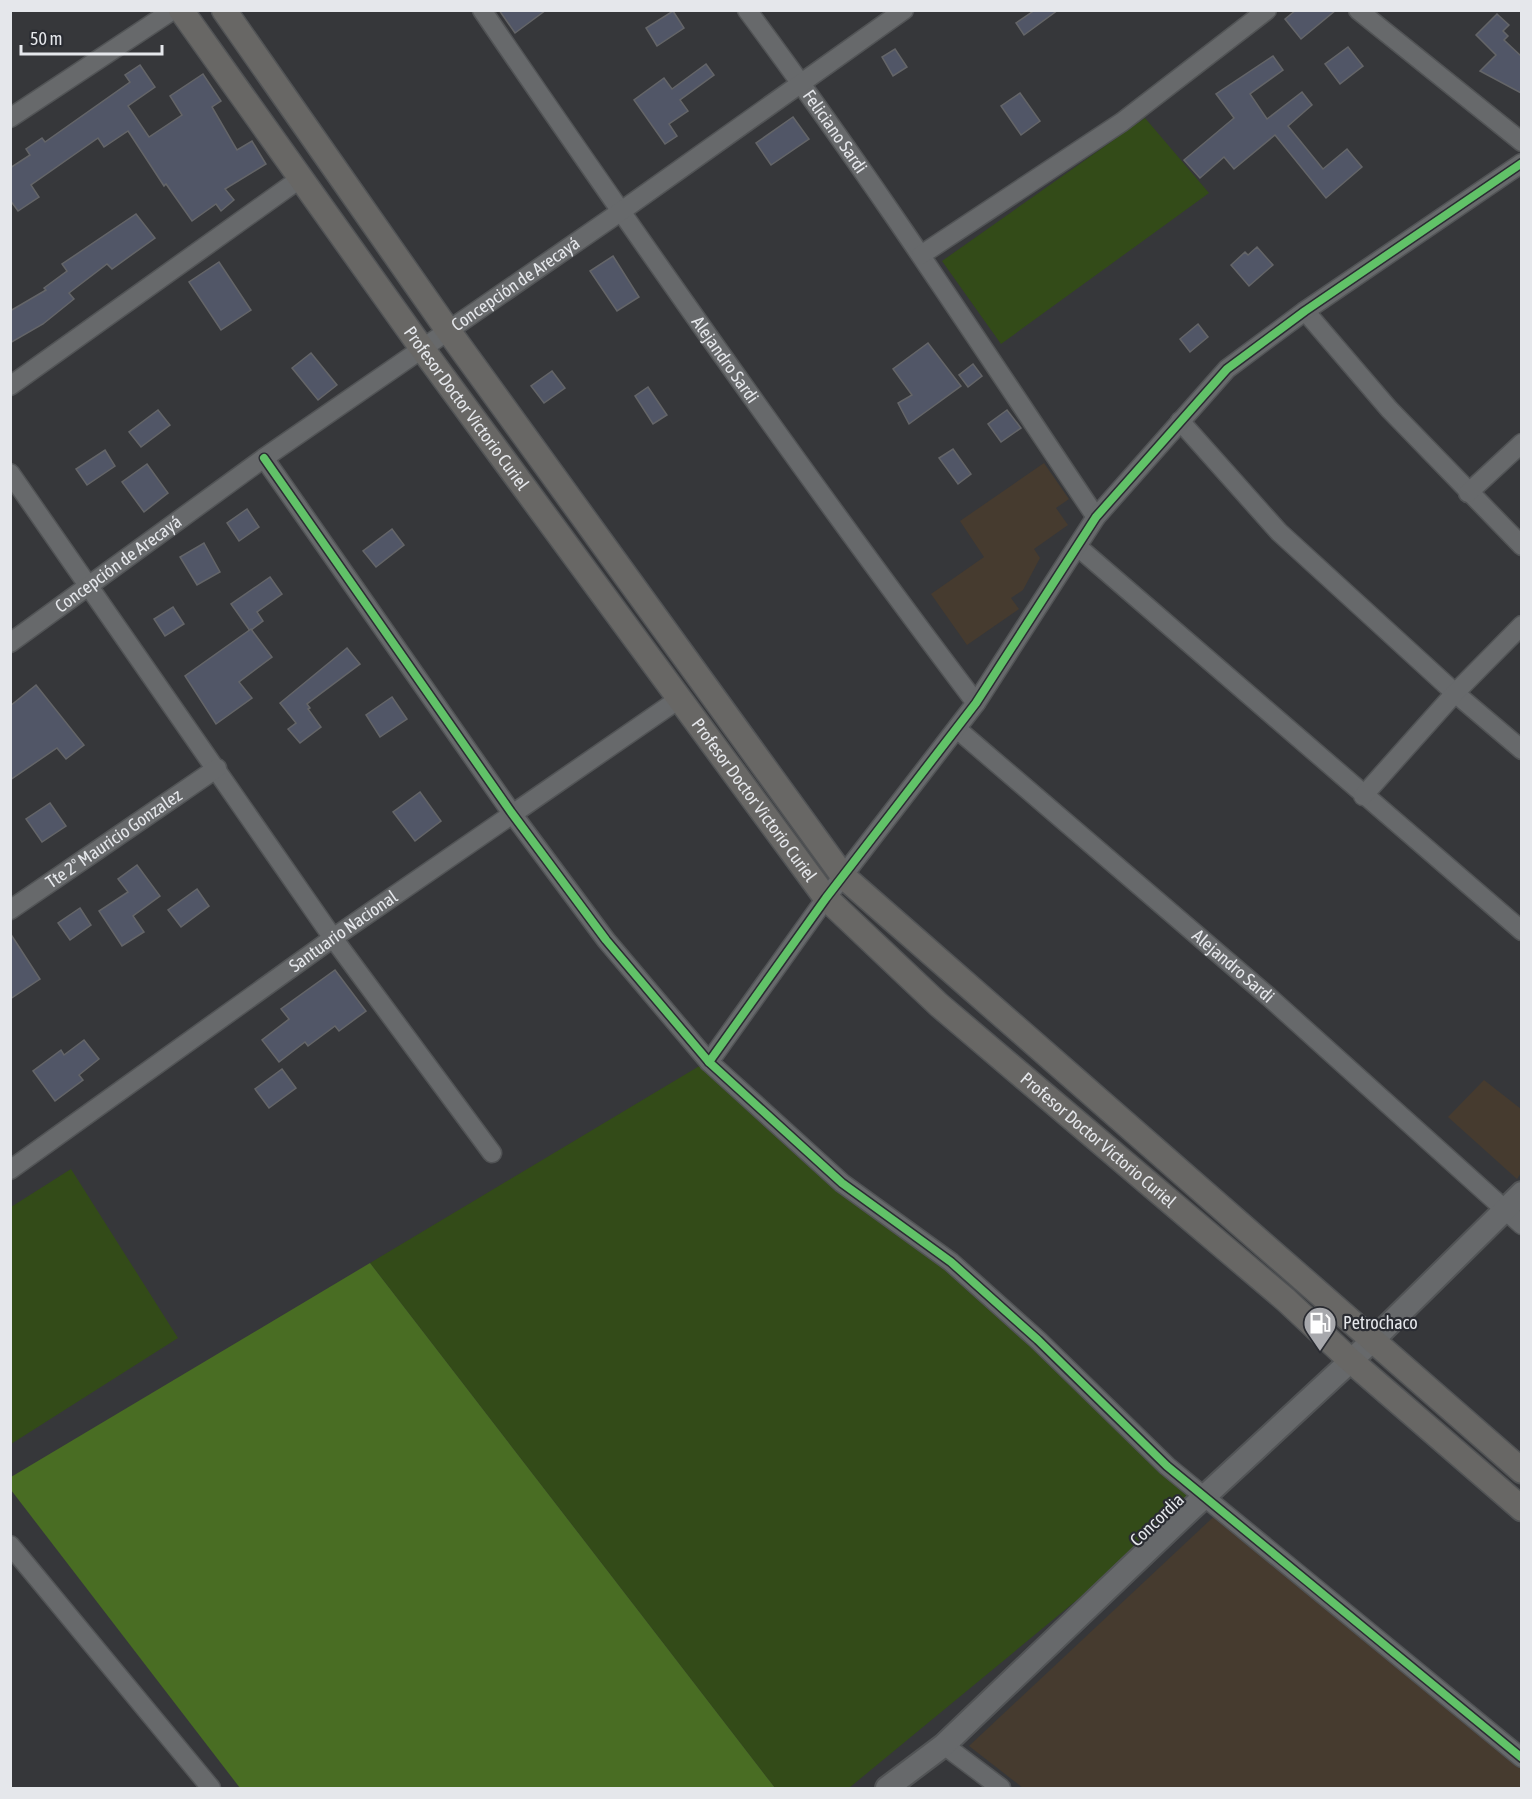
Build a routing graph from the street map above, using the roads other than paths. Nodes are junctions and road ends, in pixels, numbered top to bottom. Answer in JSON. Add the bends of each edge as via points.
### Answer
{"nodes":[{"id":1,"x":173,"y":10,"type":"edge"},
{"id":2,"x":181,"y":10,"type":"edge"},
{"id":3,"x":224,"y":10,"type":"edge"},
{"id":4,"x":482,"y":10,"type":"edge"},
{"id":5,"x":747,"y":10,"type":"edge"},
{"id":6,"x":904,"y":10,"type":"edge"},
{"id":7,"x":1267,"y":10,"type":"edge"},
{"id":8,"x":1358,"y":10,"type":"edge"},
{"id":9,"x":801,"y":82,"type":"junction"},
{"id":10,"x":13,"y":110,"type":"edge"},
{"id":11,"x":1521,"y":142,"type":"edge"},
{"id":12,"x":1521,"y":164,"type":"edge"},
{"id":13,"x":302,"y":178,"type":"junction"},
{"id":14,"x":620,"y":212,"type":"junction"},
{"id":15,"x":921,"y":255,"type":"junction"},
{"id":16,"x":1305,"y":311,"type":"junction"},
{"id":17,"x":447,"y":330,"type":"junction"},
{"id":18,"x":421,"y":347,"type":"junction"},
{"id":19,"x":10,"y":386,"type":"edge"},
{"id":20,"x":1180,"y":421,"type":"junction"},
{"id":21,"x":1521,"y":443,"type":"edge"},
{"id":22,"x":264,"y":458,"type":"junction"},
{"id":23,"x":10,"y":473,"type":"edge"},
{"id":24,"x":1468,"y":493,"type":"junction"},
{"id":25,"x":1096,"y":517,"type":"junction"},
{"id":26,"x":1521,"y":546,"type":"edge"},
{"id":27,"x":1078,"y":547,"type":"junction"},
{"id":28,"x":88,"y":586,"type":"junction"},
{"id":29,"x":1521,"y":625,"type":"edge"},
{"id":30,"x":10,"y":643,"type":"edge"},
{"id":31,"x":1455,"y":693,"type":"junction"},
{"id":32,"x":679,"y":699,"type":"junction"},
{"id":33,"x":976,"y":703,"type":"junction"},
{"id":34,"x":957,"y":729,"type":"junction"},
{"id":35,"x":1521,"y":750,"type":"edge"},
{"id":36,"x":217,"y":768,"type":"junction"},
{"id":37,"x":1363,"y":796,"type":"junction"},
{"id":38,"x":511,"y":812,"type":"junction"},
{"id":39,"x":843,"y":876,"type":"junction"},
{"id":40,"x":826,"y":898,"type":"junction"},
{"id":41,"x":10,"y":910,"type":"edge"},
{"id":42,"x":1521,"y":931,"type":"edge"},
{"id":43,"x":333,"y":938,"type":"junction"},
{"id":44,"x":709,"y":1062,"type":"junction"},
{"id":45,"x":492,"y":1153,"type":"dead end"},
{"id":46,"x":10,"y":1170,"type":"edge"},
{"id":47,"x":1521,"y":1192,"type":"edge"},
{"id":48,"x":1504,"y":1210,"type":"junction"},
{"id":49,"x":1521,"y":1225,"type":"edge"},
{"id":50,"x":1371,"y":1342,"type":"junction"},
{"id":51,"x":1350,"y":1360,"type":"junction"},
{"id":52,"x":1521,"y":1472,"type":"edge"},
{"id":53,"x":1205,"y":1496,"type":"junction"},
{"id":54,"x":1521,"y":1509,"type":"edge"},
{"id":55,"x":10,"y":1545,"type":"edge"},
{"id":56,"x":944,"y":1745,"type":"junction"},
{"id":57,"x":1521,"y":1758,"type":"edge"},
{"id":58,"x":211,"y":1788,"type":"edge"},
{"id":59,"x":887,"y":1788,"type":"edge"},
{"id":60,"x":1001,"y":1788,"type":"edge"}],
"edges":[{"from":1,"to":10,"type":"street"},
{"from":2,"to":13,"type":"main road","name":"Profesor Doctor Victorio Curiel"},
{"from":3,"to":17,"type":"main road","name":"Profesor Doctor Victorio Curiel"},
{"from":4,"to":14,"type":"street","name":"Alejandro Sardi"},
{"from":5,"to":9,"type":"street","name":"Feliciano Sardi"},
{"from":6,"to":9,"type":"street","name":"Concepción de Arecayá"},
{"from":7,"to":15,"type":"street","via":[[1122,122]]},
{"from":8,"to":11,"type":"street"},
{"from":9,"to":14,"type":"street","name":"Concepción de Arecayá"},
{"from":9,"to":15,"type":"street","name":"Feliciano Sardi"},
{"from":12,"to":16,"type":"street"},
{"from":13,"to":18,"type":"main road","name":"Profesor Doctor Victorio Curiel"},
{"from":13,"to":19,"type":"street"},
{"from":14,"to":17,"type":"street","name":"Concepción de Arecayá"},
{"from":14,"to":33,"type":"street","name":"Alejandro Sardi"},
{"from":15,"to":25,"type":"street","name":"Feliciano Sardi"},
{"from":16,"to":20,"type":"street","via":[[1227,369]]},
{"from":16,"to":24,"type":"street","via":[[1389,410]]},
{"from":17,"to":18,"type":"street","name":"Concepción de Arecayá"},
{"from":17,"to":39,"type":"main road","name":"Profesor Doctor Victorio Curiel"},
{"from":18,"to":22,"type":"street","name":"Concepción de Arecayá"},
{"from":18,"to":32,"type":"main road","name":"Profesor Doctor Victorio Curiel"},
{"from":20,"to":25,"type":"street"},
{"from":20,"to":31,"type":"street","via":[[1279,532]]},
{"from":21,"to":24,"type":"street"},
{"from":22,"to":28,"type":"street","name":"Concepción de Arecayá"},
{"from":22,"to":38,"type":"street"},
{"from":23,"to":28,"type":"street"},
{"from":24,"to":26,"type":"street"},
{"from":25,"to":27,"type":"street"},
{"from":27,"to":33,"type":"street"},
{"from":27,"to":37,"type":"street"},
{"from":28,"to":30,"type":"street","name":"Concepción de Arecayá"},
{"from":28,"to":36,"type":"street"},
{"from":29,"to":31,"type":"street"},
{"from":31,"to":35,"type":"street"},
{"from":31,"to":37,"type":"street"},
{"from":32,"to":38,"type":"street","name":"Santuario Nacional"},
{"from":32,"to":40,"type":"main road","name":"Profesor Doctor Victorio Curiel"},
{"from":33,"to":34,"type":"street"},
{"from":34,"to":39,"type":"street"},
{"from":34,"to":48,"type":"street","name":"Alejandro Sardi","via":[[1269,997]]},
{"from":36,"to":41,"type":"street","name":"Tte 2° Mauricio Gonzalez"},
{"from":36,"to":43,"type":"street"},
{"from":37,"to":42,"type":"street"},
{"from":38,"to":43,"type":"street","name":"Santuario Nacional"},
{"from":38,"to":44,"type":"street","via":[[606,940]]},
{"from":39,"to":40,"type":"street"},
{"from":39,"to":50,"type":"main road","name":"Profesor Doctor Victorio Curiel"},
{"from":40,"to":44,"type":"street"},
{"from":40,"to":51,"type":"main road","name":"Profesor Doctor Victorio Curiel","via":[[939,1005],[1286,1300]]},
{"from":43,"to":45,"type":"street"},
{"from":43,"to":46,"type":"street","name":"Santuario Nacional"},
{"from":44,"to":53,"type":"street","via":[[842,1183],[951,1262],[1038,1340],[1167,1466]]},
{"from":47,"to":48,"type":"street","name":"Concordia"},
{"from":48,"to":49,"type":"street","name":"Alejandro Sardi"},
{"from":48,"to":50,"type":"street","name":"Concordia"},
{"from":50,"to":51,"type":"street","name":"Concordia"},
{"from":50,"to":52,"type":"main road","name":"Profesor Doctor Victorio Curiel"},
{"from":51,"to":53,"type":"street","name":"Concordia"},
{"from":51,"to":54,"type":"main road","name":"Profesor Doctor Victorio Curiel"},
{"from":53,"to":56,"type":"street","name":"Concordia"},
{"from":53,"to":57,"type":"street"},
{"from":55,"to":58,"type":"street"},
{"from":56,"to":59,"type":"street","name":"Concordia"},
{"from":56,"to":60,"type":"street"}]}
